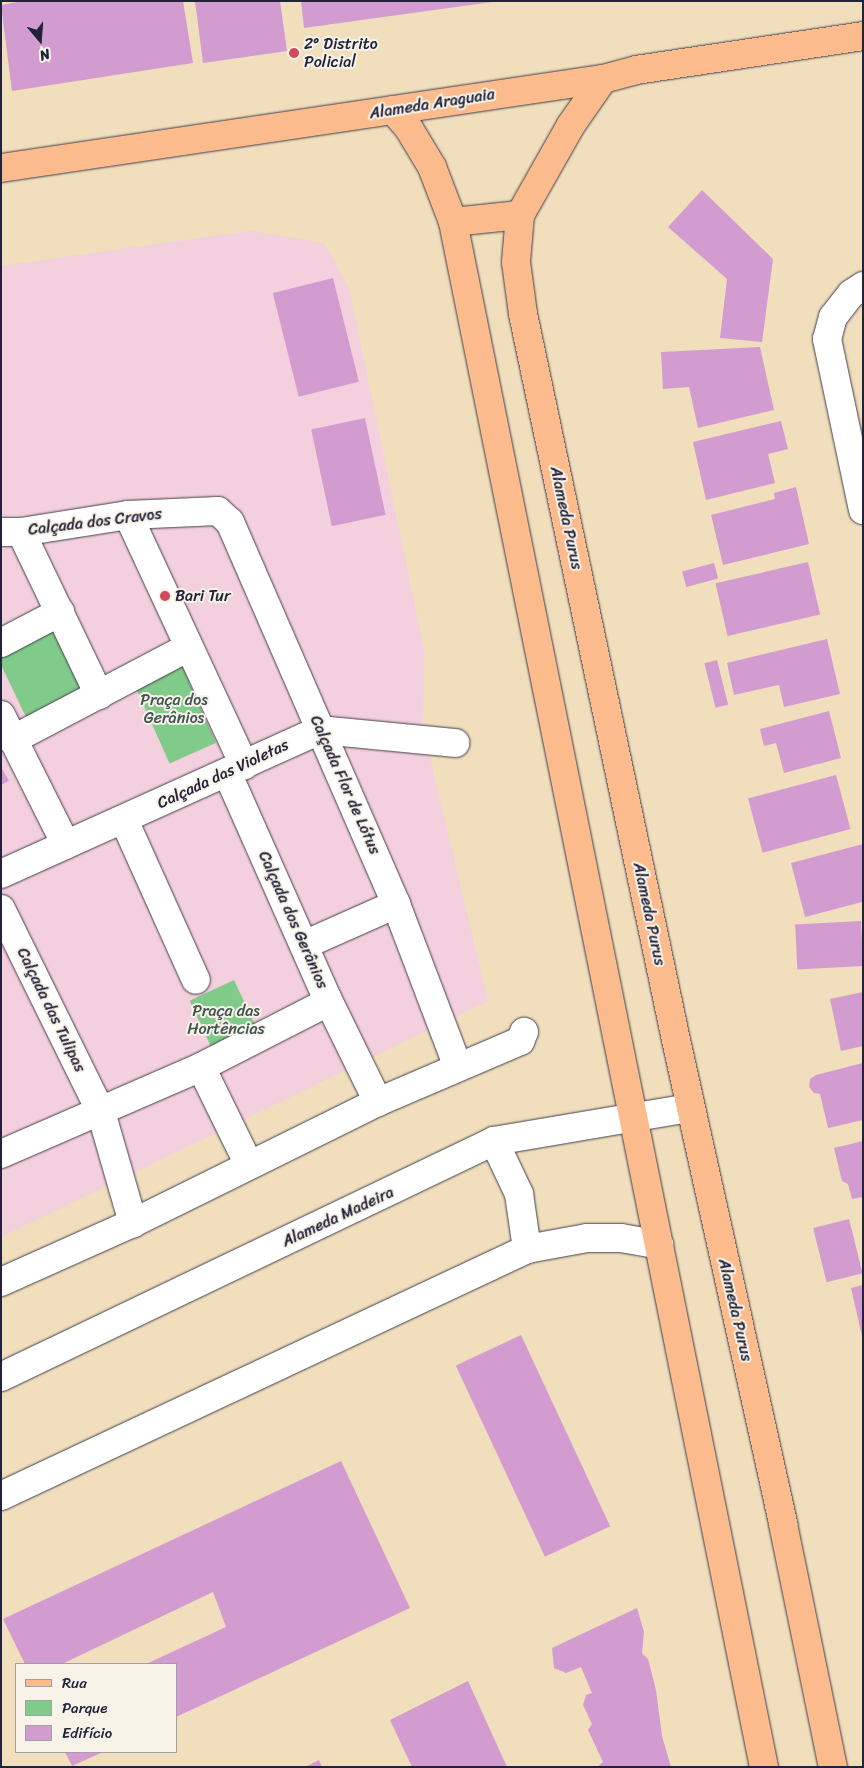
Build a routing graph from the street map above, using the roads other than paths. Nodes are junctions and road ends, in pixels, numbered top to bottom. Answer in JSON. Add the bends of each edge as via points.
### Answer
{"nodes":[{"id":1,"x":863,"y":36,"type":"edge"},
{"id":2,"x":603,"y":79,"type":"junction"},
{"id":3,"x":393,"y":110,"type":"junction"},
{"id":4,"x":1,"y":168,"type":"edge"},
{"id":5,"x":520,"y":215,"type":"junction"},
{"id":6,"x":453,"y":222,"type":"junction"},
{"id":7,"x":863,"y":286,"type":"edge"},
{"id":8,"x":863,"y":510,"type":"edge"},
{"id":9,"x":218,"y":511,"type":"joint"},
{"id":10,"x":128,"y":515,"type":"junction"},
{"id":11,"x":11,"y":532,"type":"edge"},
{"id":12,"x":60,"y":612,"type":"junction"},
{"id":13,"x":1,"y":643,"type":"edge"},
{"id":14,"x":187,"y":648,"type":"junction"},
{"id":15,"x":98,"y":695,"type":"junction"},
{"id":16,"x":1,"y":715,"type":"edge"},
{"id":17,"x":320,"y":730,"type":"junction"},
{"id":18,"x":12,"y":740,"type":"junction"},
{"id":19,"x":455,"y":743,"type":"dead end"},
{"id":20,"x":235,"y":769,"type":"junction"},
{"id":21,"x":124,"y":820,"type":"junction"},
{"id":22,"x":66,"y":845,"type":"junction"},
{"id":23,"x":1,"y":874,"type":"edge"},
{"id":24,"x":396,"y":904,"type":"junction"},
{"id":25,"x":1,"y":909,"type":"edge"},
{"id":26,"x":304,"y":945,"type":"junction"},
{"id":27,"x":196,"y":980,"type":"dead end"},
{"id":28,"x":328,"y":998,"type":"junction"},
{"id":29,"x":524,"y":1032,"type":"dead end"},
{"id":30,"x":201,"y":1067,"type":"junction"},
{"id":31,"x":458,"y":1067,"type":"junction"},
{"id":32,"x":378,"y":1102,"type":"junction"},
{"id":33,"x":690,"y":1108,"type":"junction"},
{"id":34,"x":101,"y":1112,"type":"junction"},
{"id":35,"x":634,"y":1117,"type":"junction"},
{"id":36,"x":494,"y":1142,"type":"junction"},
{"id":37,"x":1,"y":1154,"type":"edge"},
{"id":38,"x":249,"y":1165,"type":"junction"},
{"id":39,"x":133,"y":1223,"type":"junction"},
{"id":40,"x":659,"y":1245,"type":"junction"},
{"id":41,"x":527,"y":1249,"type":"junction"},
{"id":42,"x":1,"y":1282,"type":"edge"},
{"id":43,"x":4,"y":1369,"type":"edge"},
{"id":44,"x":1,"y":1496,"type":"edge"},
{"id":45,"x":764,"y":1767,"type":"edge"},
{"id":46,"x":833,"y":1767,"type":"edge"}],
"edges":[{"from":1,"to":2,"type":"main road","name":"Alameda Araguaia","via":[[636,70]]},
{"from":2,"to":3,"type":"main road","name":"Alameda Araguaia"},
{"from":2,"to":5,"type":"main road","name":"Alameda Purus","via":[[570,125]]},
{"from":3,"to":4,"type":"main road","name":"Alameda Araguaia"},
{"from":3,"to":6,"type":"main road","via":[[408,126],[432,167]]},
{"from":5,"to":6,"type":"main road"},
{"from":5,"to":33,"type":"main road","name":"Alameda Purus","via":[[516,262],[523,314]]},
{"from":6,"to":35,"type":"main road"},
{"from":7,"to":8,"type":"street","via":[[851,294],[833,317],[827,339]]},
{"from":9,"to":10,"type":"street","name":"Calçada dos Cravos"},
{"from":9,"to":17,"type":"street","name":"Calçada Flor de Lótus","via":[[230,522]]},
{"from":10,"to":11,"type":"street","name":"Calçada dos Cravos"},
{"from":10,"to":14,"type":"street","name":"Calçada dos Gerânios"},
{"from":11,"to":12,"type":"street"},
{"from":12,"to":13,"type":"street"},
{"from":12,"to":15,"type":"street"},
{"from":14,"to":15,"type":"street"},
{"from":14,"to":20,"type":"street","name":"Calçada dos Gerânios"},
{"from":15,"to":18,"type":"street"},
{"from":16,"to":18,"type":"street"},
{"from":17,"to":19,"type":"street"},
{"from":17,"to":20,"type":"street","name":"Calçada das Violetas"},
{"from":17,"to":24,"type":"street","name":"Calçada Flor de Lótus"},
{"from":18,"to":22,"type":"street"},
{"from":20,"to":21,"type":"street","name":"Calçada das Violetas"},
{"from":20,"to":26,"type":"street","name":"Calçada dos Gerânios"},
{"from":21,"to":22,"type":"street","name":"Calçada das Violetas"},
{"from":21,"to":27,"type":"street"},
{"from":22,"to":23,"type":"street","name":"Calçada das Violetas"},
{"from":24,"to":26,"type":"street"},
{"from":24,"to":31,"type":"street","name":"Calçada Flor de Lótus"},
{"from":25,"to":34,"type":"street","name":"Calçada das Tulipas"},
{"from":26,"to":28,"type":"street","name":"Calçada dos Gerânios"},
{"from":28,"to":30,"type":"street","name":"Calçada dos Gerânios","via":[[323,1007]]},
{"from":28,"to":32,"type":"street"},
{"from":29,"to":31,"type":"street","via":[[520,1041]]},
{"from":30,"to":34,"type":"street","name":"Calçada dos Gerânios"},
{"from":30,"to":38,"type":"street"},
{"from":31,"to":32,"type":"street"},
{"from":32,"to":38,"type":"street"},
{"from":33,"to":35,"type":"street","name":"Alameda Madeira"},
{"from":33,"to":46,"type":"main road","name":"Alameda Purus","via":[[783,1524]]},
{"from":34,"to":37,"type":"street","name":"Calçada dos Gerânios"},
{"from":34,"to":39,"type":"street","name":"Calçada das Tulipas"},
{"from":35,"to":36,"type":"street","name":"Alameda Madeira"},
{"from":35,"to":40,"type":"main road"},
{"from":36,"to":41,"type":"street","via":[[519,1194]]},
{"from":36,"to":43,"type":"street","name":"Alameda Madeira"},
{"from":38,"to":39,"type":"street"},
{"from":39,"to":42,"type":"street"},
{"from":40,"to":41,"type":"street","via":[[621,1238],[587,1238]]},
{"from":40,"to":45,"type":"main road"},
{"from":41,"to":44,"type":"street"}]}
